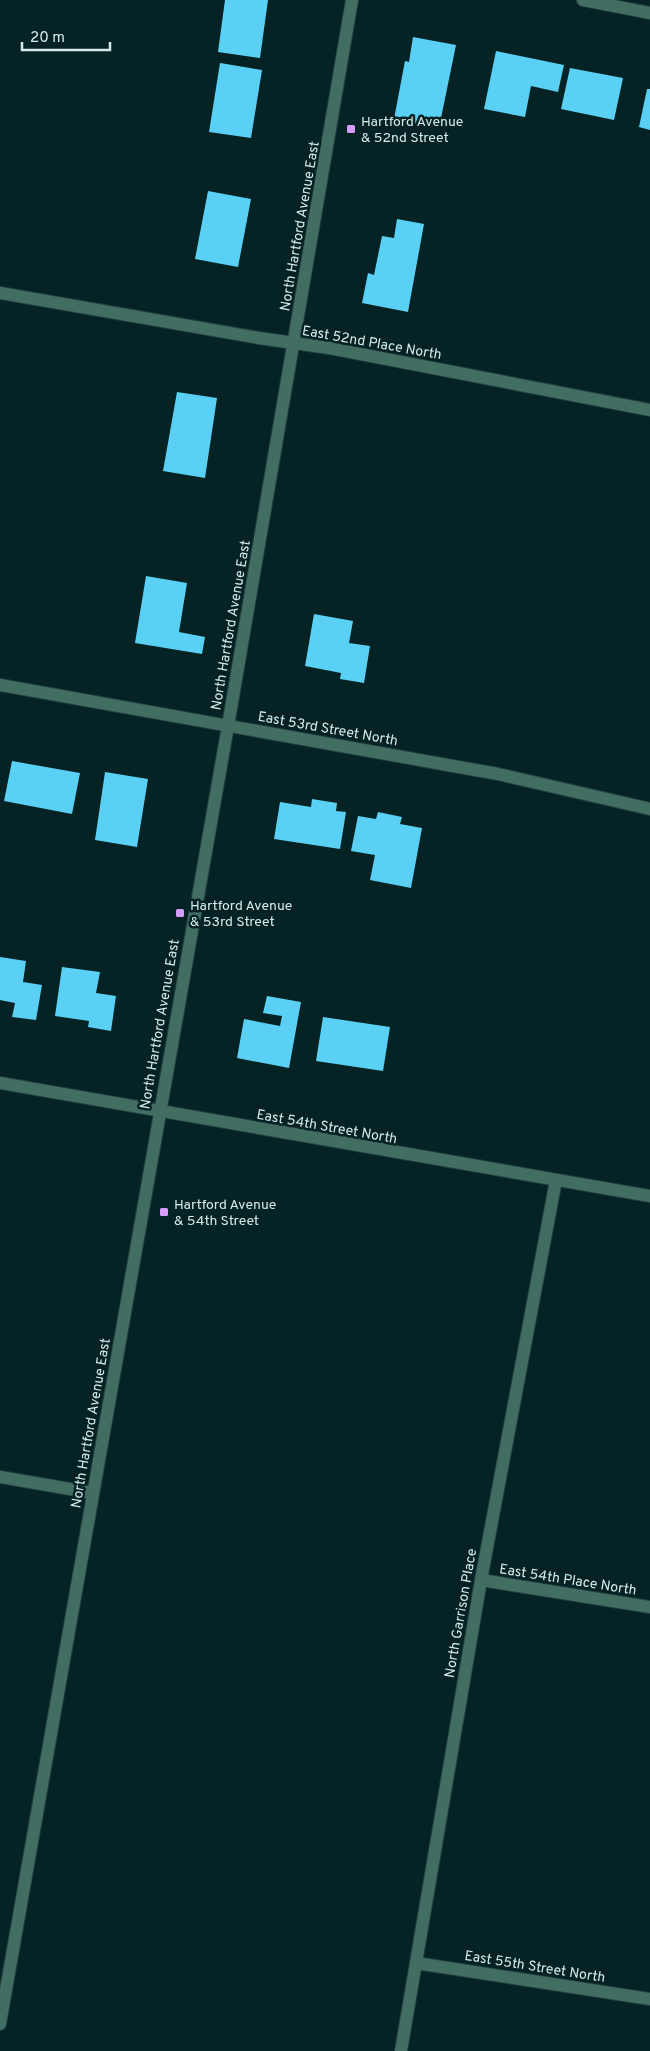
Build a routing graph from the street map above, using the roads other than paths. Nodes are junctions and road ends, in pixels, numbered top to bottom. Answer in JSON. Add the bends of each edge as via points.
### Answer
{"nodes":[{"id":1,"x":352,"y":0,"type":"edge"},
{"id":2,"x":583,"y":0,"type":"edge"},
{"id":3,"x":650,"y":13,"type":"edge"},
{"id":4,"x":0,"y":293,"type":"edge"},
{"id":5,"x":294,"y":343,"type":"junction"},
{"id":6,"x":650,"y":410,"type":"edge"},
{"id":7,"x":0,"y":685,"type":"edge"},
{"id":8,"x":228,"y":726,"type":"junction"},
{"id":9,"x":650,"y":809,"type":"edge"},
{"id":10,"x":0,"y":1083,"type":"edge"},
{"id":11,"x":159,"y":1112,"type":"junction"},
{"id":12,"x":556,"y":1180,"type":"junction"},
{"id":13,"x":650,"y":1196,"type":"edge"},
{"id":14,"x":0,"y":1477,"type":"edge"},
{"id":15,"x":93,"y":1493,"type":"junction"},
{"id":16,"x":481,"y":1580,"type":"junction"},
{"id":17,"x":650,"y":1607,"type":"edge"},
{"id":18,"x":416,"y":1962,"type":"junction"},
{"id":19,"x":650,"y":1999,"type":"edge"},
{"id":20,"x":0,"y":2024,"type":"edge"},
{"id":21,"x":401,"y":2051,"type":"edge"}],
"edges":[{"from":1,"to":5,"type":"street","name":"North Hartford Avenue East"},
{"from":2,"to":3,"type":"street"},
{"from":4,"to":5,"type":"street","name":"East 52nd Place North"},
{"from":5,"to":6,"type":"street","name":"East 52nd Place North"},
{"from":5,"to":8,"type":"street","name":"North Hartford Avenue East"},
{"from":7,"to":8,"type":"street","name":"East 53rd Street North"},
{"from":8,"to":9,"type":"street","name":"East 53rd Street North","via":[[498,774]]},
{"from":8,"to":11,"type":"street","name":"North Hartford Avenue East"},
{"from":10,"to":11,"type":"street","name":"East 54th Street North"},
{"from":11,"to":12,"type":"street","name":"East 54th Street North"},
{"from":11,"to":15,"type":"street","name":"North Hartford Avenue East"},
{"from":12,"to":13,"type":"street","name":"East 54th Street North"},
{"from":12,"to":16,"type":"street","name":"North Garrison Place"},
{"from":14,"to":15,"type":"street"},
{"from":15,"to":20,"type":"street","name":"North Hartford Avenue East"},
{"from":16,"to":17,"type":"street","name":"East 54th Place North"},
{"from":16,"to":18,"type":"street","name":"North Garrison Place"},
{"from":18,"to":19,"type":"street","name":"East 55th Street North"},
{"from":18,"to":21,"type":"street","name":"North Garrison Place"}]}
